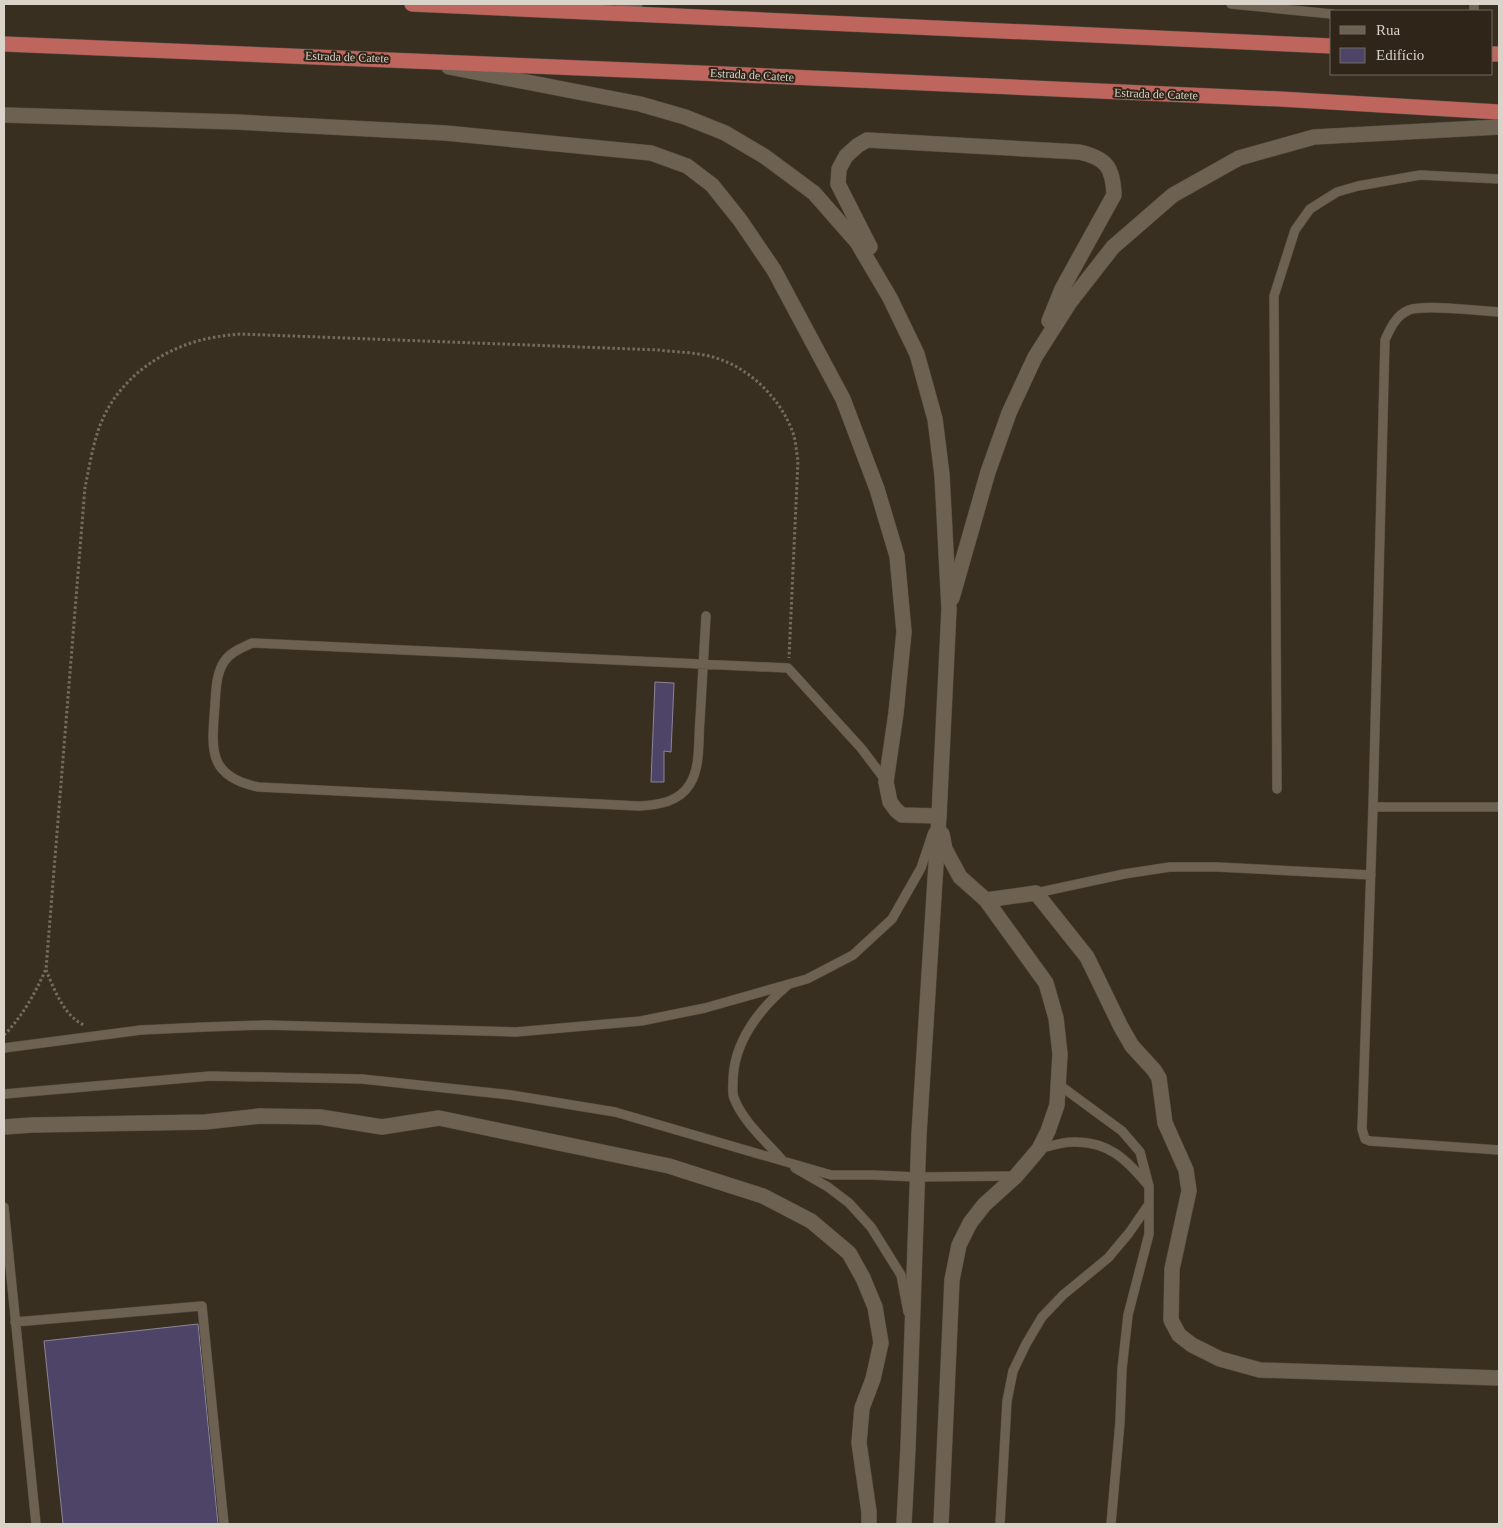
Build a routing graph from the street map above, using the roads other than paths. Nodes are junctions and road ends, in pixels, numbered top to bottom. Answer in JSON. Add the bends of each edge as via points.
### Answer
{"nodes":[{"id":1,"x":412,"y":4,"type":"edge"},
{"id":2,"x":638,"y":4,"type":"edge"},
{"id":3,"x":1231,"y":4,"type":"edge"},
{"id":4,"x":606,"y":13,"type":"junction"},
{"id":5,"x":1330,"y":14,"type":"edge"},
{"id":6,"x":4,"y":44,"type":"edge"},
{"id":7,"x":1330,"y":46,"type":"edge"},
{"id":8,"x":411,"y":60,"type":"junction"},
{"id":9,"x":1499,"y":112,"type":"edge"},
{"id":10,"x":4,"y":115,"type":"edge"},
{"id":11,"x":1499,"y":127,"type":"edge"},
{"id":12,"x":1499,"y":178,"type":"edge"},
{"id":13,"x":1499,"y":312,"type":"edge"},
{"id":14,"x":917,"y":354,"type":"junction"},
{"id":15,"x":1035,"y":357,"type":"junction"},
{"id":16,"x":949,"y":609,"type":"junction"},
{"id":17,"x":706,"y":616,"type":"dead end"},
{"id":18,"x":704,"y":664,"type":"junction"},
{"id":19,"x":886,"y":782,"type":"junction"},
{"id":20,"x":1277,"y":789,"type":"dead end"},
{"id":21,"x":1373,"y":807,"type":"junction"},
{"id":22,"x":1499,"y":808,"type":"edge"},
{"id":23,"x":939,"y":816,"type":"junction"},
{"id":24,"x":1371,"y":874,"type":"junction"},
{"id":25,"x":1036,"y":892,"type":"junction"},
{"id":26,"x":986,"y":900,"type":"junction"},
{"id":27,"x":790,"y":983,"type":"junction"},
{"id":28,"x":4,"y":1048,"type":"edge"},
{"id":29,"x":1058,"y":1084,"type":"junction"},
{"id":30,"x":7,"y":1094,"type":"edge"},
{"id":31,"x":4,"y":1102,"type":"edge"},
{"id":32,"x":4,"y":1127,"type":"edge"},
{"id":33,"x":1039,"y":1149,"type":"junction"},
{"id":34,"x":1499,"y":1150,"type":"edge"},
{"id":35,"x":783,"y":1161,"type":"junction"},
{"id":36,"x":1016,"y":1176,"type":"junction"},
{"id":37,"x":917,"y":1177,"type":"junction"},
{"id":38,"x":1149,"y":1186,"type":"junction"},
{"id":39,"x":1149,"y":1204,"type":"junction"},
{"id":40,"x":4,"y":1206,"type":"edge"},
{"id":41,"x":15,"y":1322,"type":"junction"},
{"id":42,"x":912,"y":1334,"type":"junction"},
{"id":43,"x":1499,"y":1378,"type":"edge"},
{"id":44,"x":36,"y":1524,"type":"edge"},
{"id":45,"x":224,"y":1524,"type":"edge"},
{"id":46,"x":869,"y":1524,"type":"edge"},
{"id":47,"x":904,"y":1524,"type":"edge"},
{"id":48,"x":941,"y":1524,"type":"edge"},
{"id":49,"x":1000,"y":1524,"type":"edge"},
{"id":50,"x":1111,"y":1524,"type":"edge"}],
"edges":[{"from":1,"to":4,"type":"highway"},
{"from":2,"to":4,"type":"lane"},
{"from":3,"to":5,"type":"lane"},
{"from":4,"to":7,"type":"highway"},
{"from":6,"to":8,"type":"highway","name":"Estrada de Catete"},
{"from":8,"to":9,"type":"highway","name":"Estrada de Catete","via":[[1280,99]]},
{"from":8,"to":14,"type":"street","via":[[640,104],[685,116],[725,133],[764,156],[814,193],[857,242],[890,298]]},
{"from":10,"to":19,"type":"street","via":[[236,122],[436,133],[651,153],[687,166],[712,185],[774,270],[843,399],[877,489],[896,556],[904,632]]},
{"from":11,"to":15,"type":"street","via":[[1314,137],[1239,158],[1173,195],[1112,247],[1070,302]]},
{"from":12,"to":20,"type":"lane","via":[[1420,175],[1358,186],[1337,192],[1310,208],[1295,230],[1274,296]]},
{"from":13,"to":21,"type":"lane","via":[[1408,310],[1393,323],[1385,340]]},
{"from":14,"to":15,"type":"street","via":[[890,285],[838,184],[839,169],[846,156],[867,140],[1079,152],[1093,155],[1106,164],[1113,178],[1114,195],[1062,290]]},
{"from":14,"to":16,"type":"street","via":[[934,420],[940,466]]},
{"from":15,"to":16,"type":"street","via":[[1009,413],[988,472]]},
{"from":16,"to":23,"type":"street"},
{"from":17,"to":18,"type":"lane"},
{"from":18,"to":18,"type":"lane","via":[[252,643],[235,651],[224,662],[217,678],[212,745],[217,763],[228,776],[242,784],[258,787],[658,805],[675,799],[689,785],[697,769]]},
{"from":18,"to":19,"type":"lane","via":[[788,668],[861,748]]},
{"from":19,"to":23,"type":"street","via":[[890,802],[902,815]]},
{"from":21,"to":22,"type":"lane"},
{"from":21,"to":24,"type":"lane"},
{"from":23,"to":26,"type":"street","via":[[945,849],[960,877]]},
{"from":23,"to":27,"type":"lane","via":[[921,868],[892,919],[853,955]]},
{"from":23,"to":37,"type":"street"},
{"from":24,"to":25,"type":"lane","via":[[1170,867]]},
{"from":24,"to":34,"type":"lane","via":[[1362,1135],[1370,1141]]},
{"from":25,"to":26,"type":"street"},
{"from":25,"to":43,"type":"street","via":[[1087,957],[1132,1046],[1159,1078],[1165,1123],[1186,1170],[1189,1190],[1172,1269],[1171,1320],[1178,1335],[1220,1359],[1260,1370]]},
{"from":26,"to":29,"type":"street","via":[[1046,983],[1056,1018],[1060,1054]]},
{"from":27,"to":28,"type":"lane","via":[[705,1008],[641,1020],[516,1032],[266,1025],[140,1030]]},
{"from":27,"to":35,"type":"lane","via":[[752,1023],[739,1049],[733,1072],[733,1096],[746,1119]]},
{"from":29,"to":33,"type":"street","via":[[1057,1105]]},
{"from":29,"to":38,"type":"lane","via":[[1122,1131],[1140,1152]]},
{"from":30,"to":31,"type":"lane"},
{"from":30,"to":35,"type":"lane","via":[[210,1076],[362,1079],[511,1095],[615,1112]]},
{"from":32,"to":46,"type":"street","via":[[205,1122],[260,1116],[320,1117],[382,1127],[439,1118],[669,1166],[763,1196],[811,1221],[849,1253],[864,1278],[875,1307],[881,1342],[873,1379],[862,1408],[858,1443]]},
{"from":33,"to":36,"type":"street"},
{"from":33,"to":38,"type":"lane","via":[[1072,1141],[1096,1144],[1130,1163]]},
{"from":35,"to":37,"type":"lane","via":[[831,1175]]},
{"from":35,"to":42,"type":"lane","via":[[850,1203],[871,1227],[901,1275]]},
{"from":36,"to":37,"type":"lane"},
{"from":36,"to":48,"type":"street","via":[[970,1223],[959,1245],[952,1280]]},
{"from":37,"to":42,"type":"street"},
{"from":38,"to":39,"type":"lane"},
{"from":39,"to":49,"type":"lane","via":[[1108,1258],[1042,1317],[1013,1371],[1007,1401]]},
{"from":39,"to":50,"type":"lane","via":[[1149,1234],[1128,1315]]},
{"from":40,"to":41,"type":"lane"},
{"from":41,"to":44,"type":"lane"},
{"from":41,"to":45,"type":"lane","via":[[202,1306]]},
{"from":42,"to":47,"type":"street"}]}
